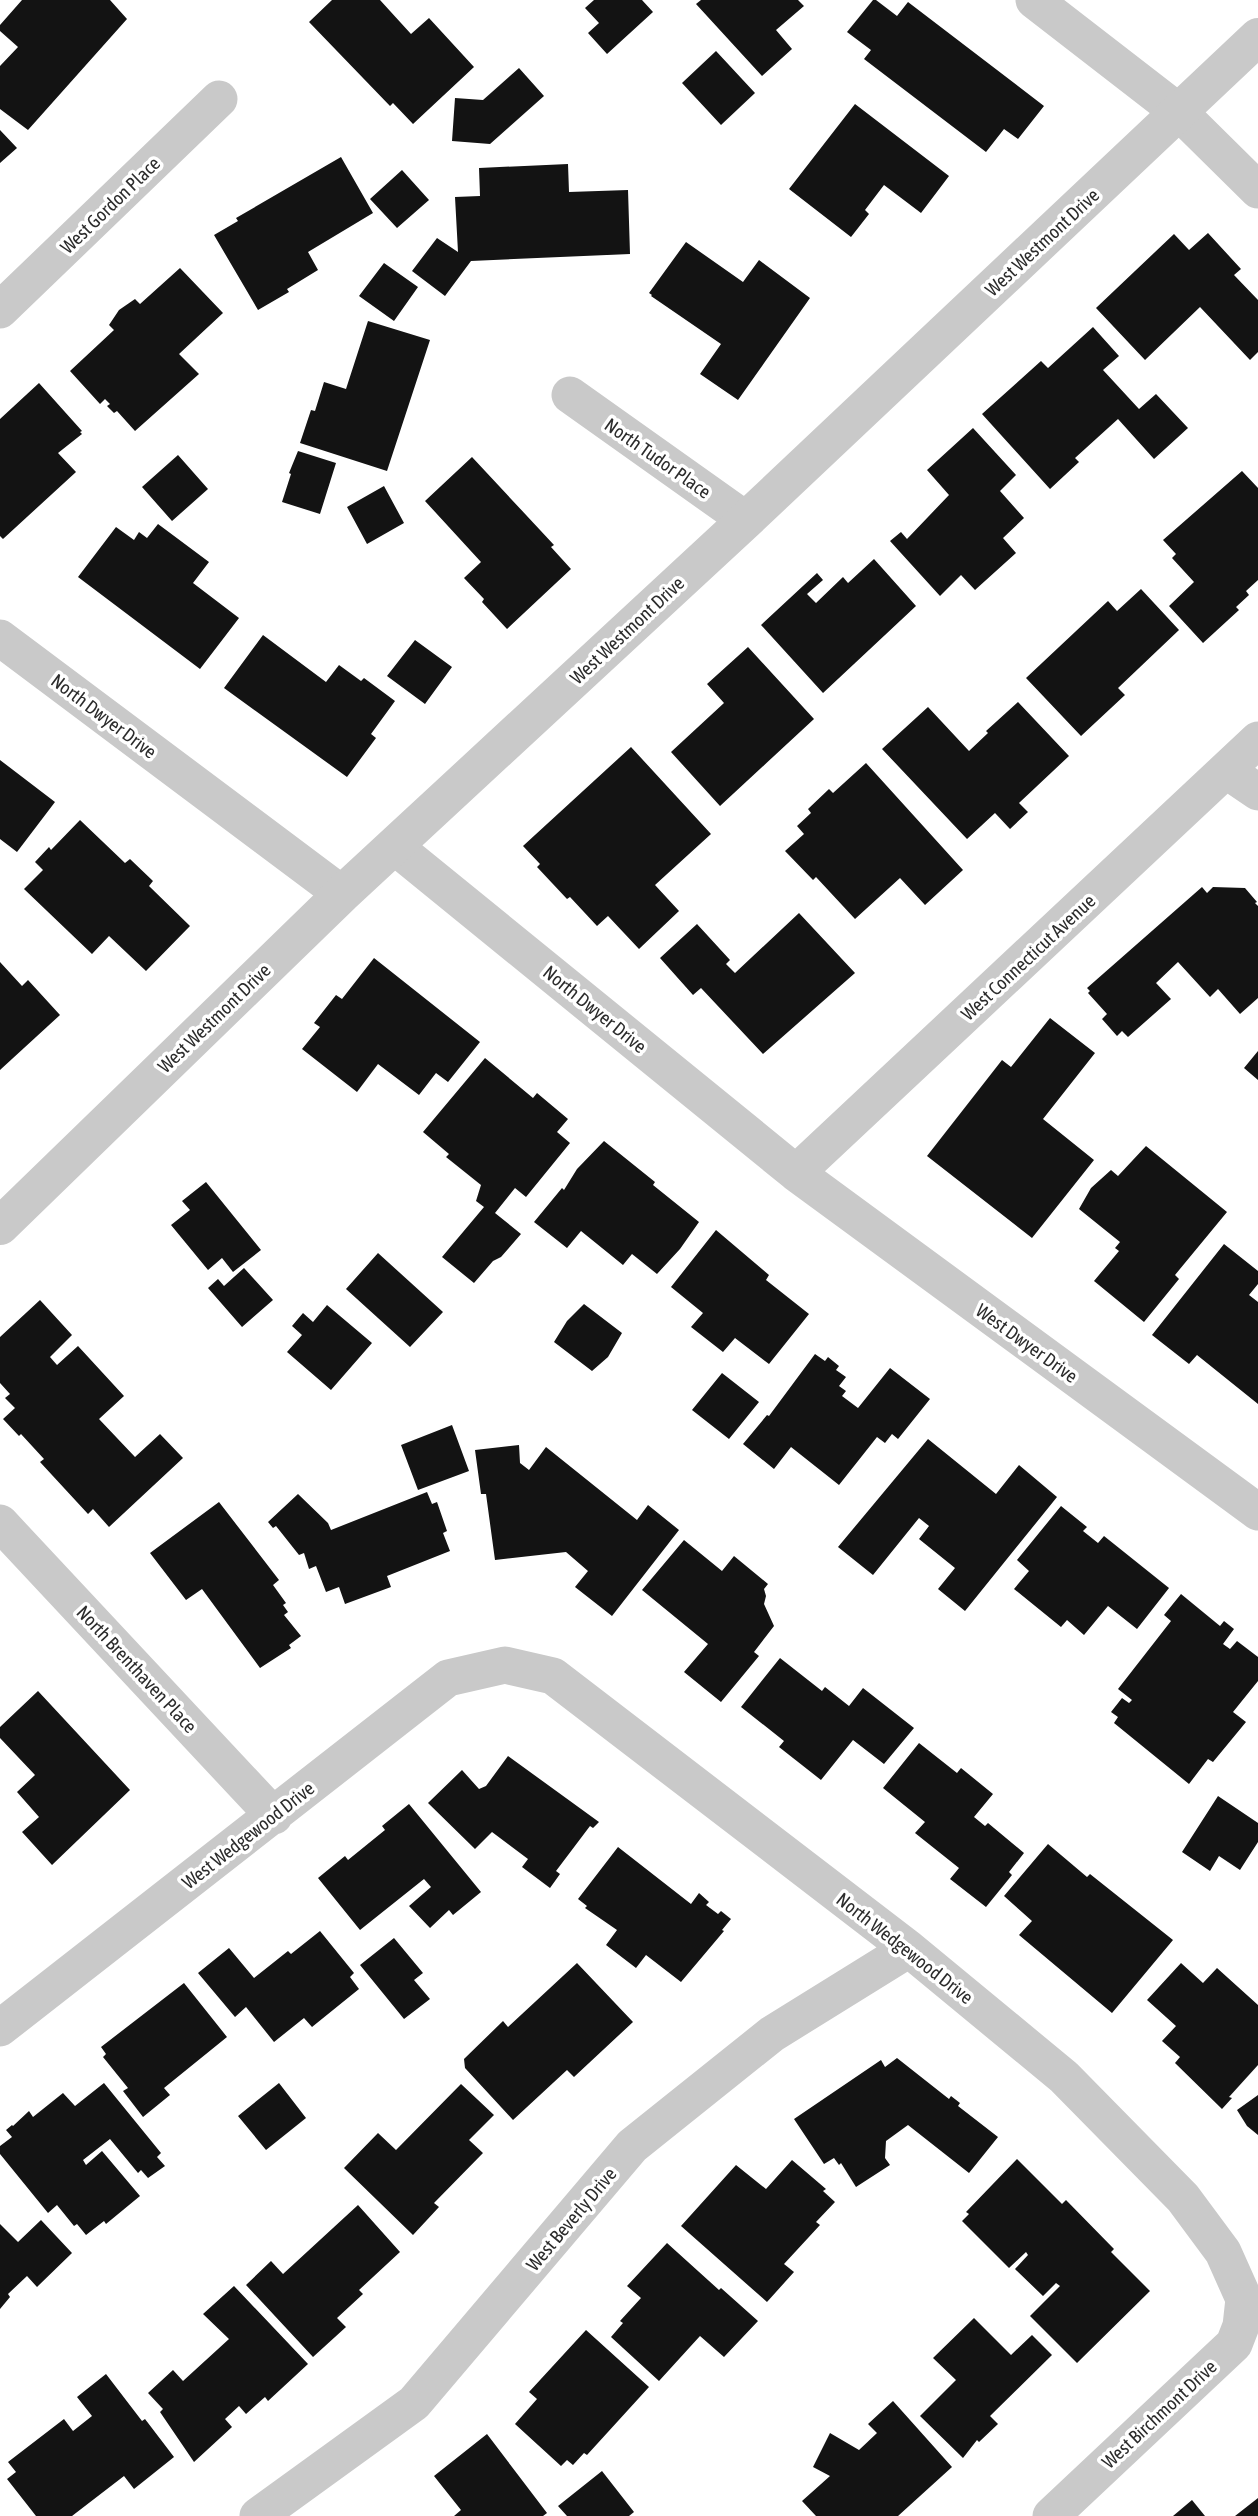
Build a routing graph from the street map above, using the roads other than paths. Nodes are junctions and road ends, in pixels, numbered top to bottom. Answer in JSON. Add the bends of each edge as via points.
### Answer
{"nodes":[{"id":1,"x":1034,"y":0,"type":"edge"},
{"id":2,"x":1258,"y":37,"type":"edge"},
{"id":3,"x":219,"y":99,"type":"dead end"},
{"id":4,"x":1180,"y":113,"type":"junction"},
{"id":5,"x":1258,"y":190,"type":"edge"},
{"id":6,"x":0,"y":310,"type":"edge"},
{"id":7,"x":570,"y":395,"type":"dead end"},
{"id":8,"x":746,"y":520,"type":"junction"},
{"id":9,"x":0,"y":638,"type":"edge"},
{"id":10,"x":1258,"y":740,"type":"edge"},
{"id":11,"x":1227,"y":771,"type":"junction"},
{"id":12,"x":1258,"y":792,"type":"edge"},
{"id":13,"x":394,"y":846,"type":"junction"},
{"id":14,"x":342,"y":894,"type":"junction"},
{"id":15,"x":796,"y":1173,"type":"junction"},
{"id":16,"x":0,"y":1226,"type":"edge"},
{"id":17,"x":1258,"y":1512,"type":"edge"},
{"id":18,"x":0,"y":1523,"type":"edge"},
{"id":19,"x":505,"y":1665,"type":"joint"},
{"id":20,"x":274,"y":1816,"type":"junction"},
{"id":21,"x":909,"y":1949,"type":"junction"},
{"id":22,"x":0,"y":2028,"type":"edge"},
{"id":23,"x":1244,"y":2299,"type":"joint"},
{"id":24,"x":258,"y":2516,"type":"edge"},
{"id":25,"x":1051,"y":2516,"type":"edge"}],
"edges":[{"from":1,"to":4,"type":"street"},
{"from":2,"to":4,"type":"street","name":"West Westmont Drive"},
{"from":3,"to":6,"type":"street","name":"West Gordon Place"},
{"from":4,"to":5,"type":"street"},
{"from":4,"to":8,"type":"street","name":"West Westmont Drive"},
{"from":7,"to":8,"type":"street","name":"North Tudor Place"},
{"from":8,"to":13,"type":"street","name":"West Westmont Drive"},
{"from":9,"to":14,"type":"street","name":"North Dwyer Drive"},
{"from":10,"to":11,"type":"street","name":"West Connecticut Avenue"},
{"from":11,"to":12,"type":"street"},
{"from":11,"to":15,"type":"street","name":"West Connecticut Avenue"},
{"from":13,"to":14,"type":"street","name":"West Westmont Drive"},
{"from":13,"to":15,"type":"street","name":"North Dwyer Drive"},
{"from":14,"to":16,"type":"street","name":"West Westmont Drive"},
{"from":15,"to":17,"type":"street","name":"West Dwyer Drive"},
{"from":18,"to":20,"type":"street","name":"North Brenthaven Place"},
{"from":19,"to":20,"type":"street","name":"West Wedgewood Drive","via":[[448,1678]]},
{"from":19,"to":21,"type":"street","name":"North Wedgewood Drive","via":[[553,1676]]},
{"from":20,"to":22,"type":"street","name":"West Wedgewood Drive"},
{"from":21,"to":23,"type":"street","name":"North Wedgewood Drive","via":[[1064,2077],[1183,2198],[1223,2252]]},
{"from":21,"to":24,"type":"street","name":"West Beverly Drive","via":[[772,2034],[632,2146],[414,2403]]},
{"from":23,"to":25,"type":"street","name":"West Birchmont Drive","via":[[1234,2344]]}]}
